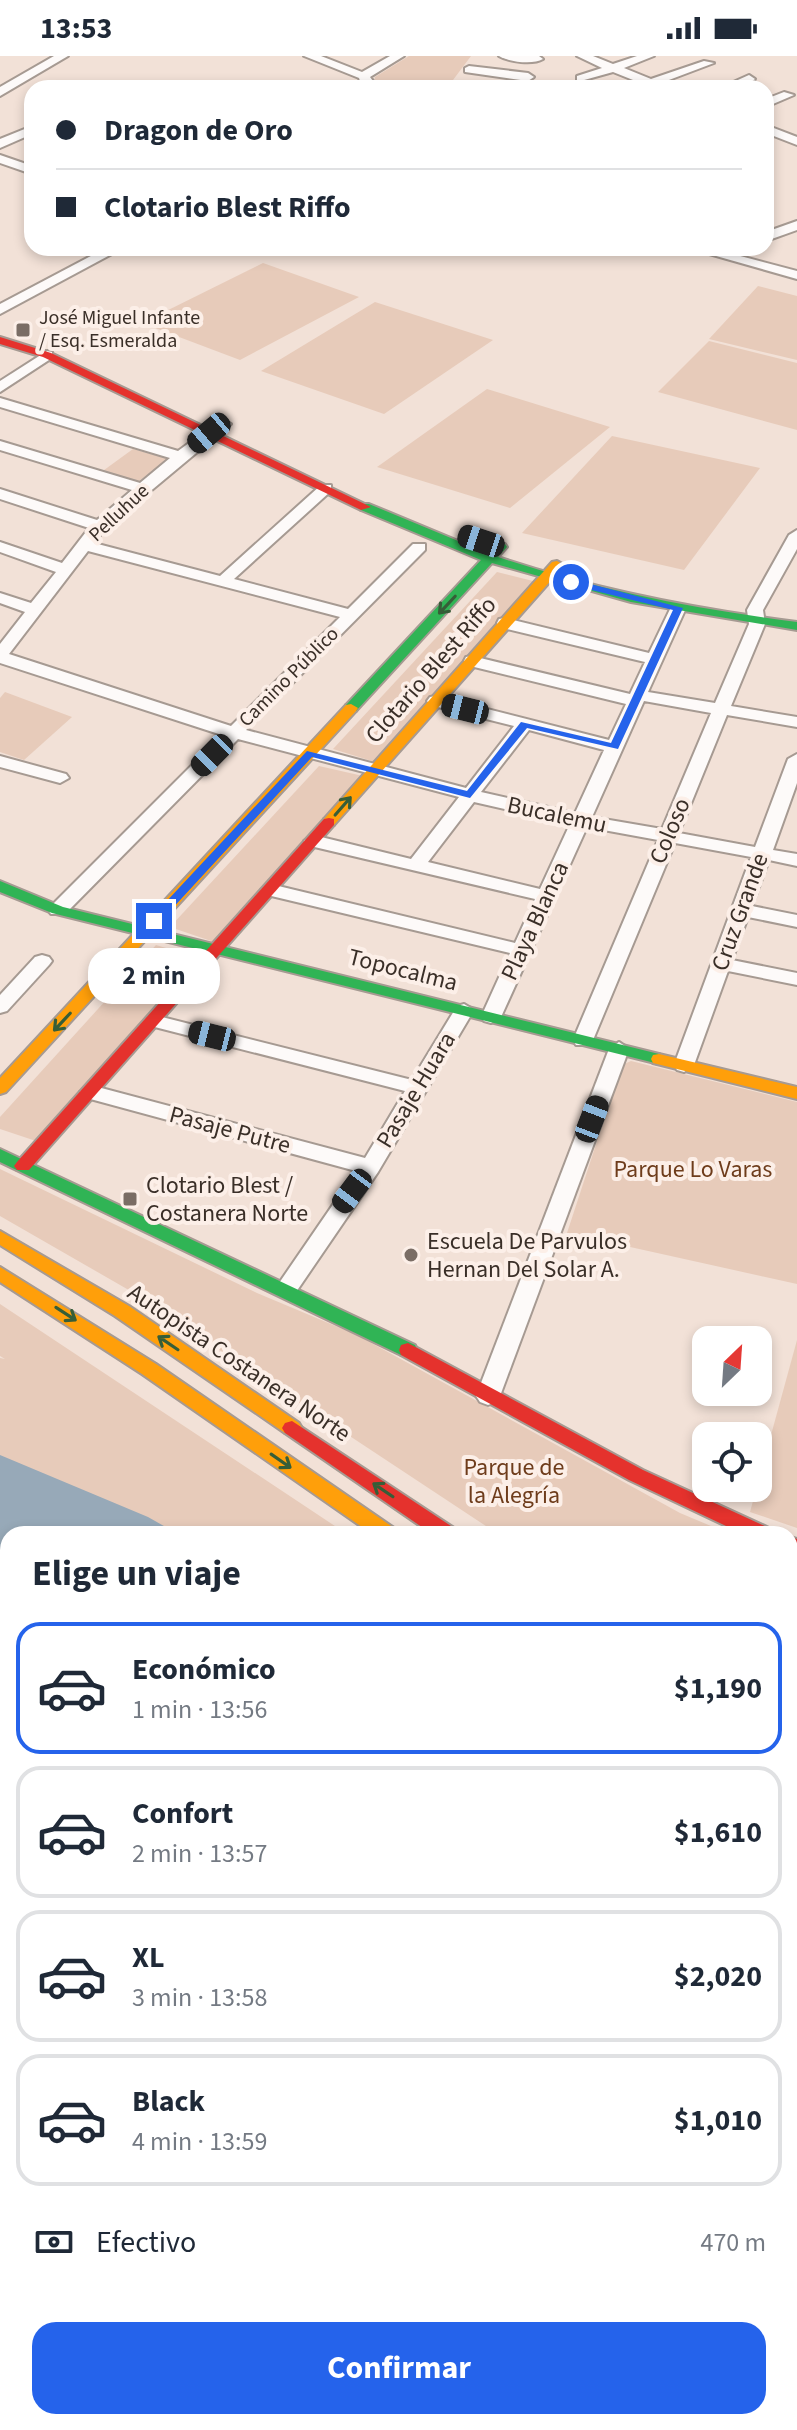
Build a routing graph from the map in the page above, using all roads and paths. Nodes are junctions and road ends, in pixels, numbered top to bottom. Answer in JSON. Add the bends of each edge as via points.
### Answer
{"nodes":[{"id":1,"x":62,"y":56,"type":"edge"},
{"id":2,"x":310,"y":56,"type":"edge"},
{"id":3,"x":398,"y":56,"type":"edge"},
{"id":4,"x":479,"y":56,"type":"edge"},
{"id":5,"x":505,"y":56,"type":"edge"},
{"id":6,"x":583,"y":56,"type":"edge"},
{"id":7,"x":648,"y":56,"type":"edge"},
{"id":8,"x":537,"y":59,"type":"dead end"},
{"id":9,"x":708,"y":63,"type":"dead end"},
{"id":10,"x":613,"y":68,"type":"junction"},
{"id":11,"x":528,"y":77,"type":"dead end"},
{"id":12,"x":581,"y":79,"type":"dead end"},
{"id":13,"x":361,"y":80,"type":"edge"},
{"id":14,"x":364,"y":80,"type":"edge"},
{"id":15,"x":643,"y":80,"type":"edge"},
{"id":16,"x":659,"y":80,"type":"edge"},
{"id":17,"x":0,"y":92,"type":"edge"},
{"id":18,"x":788,"y":95,"type":"dead end"},
{"id":19,"x":774,"y":100,"type":"edge"},
{"id":20,"x":797,"y":123,"type":"edge"},
{"id":21,"x":774,"y":129,"type":"edge"},
{"id":22,"x":774,"y":132,"type":"edge"},
{"id":23,"x":24,"y":134,"type":"edge"},
{"id":24,"x":797,"y":141,"type":"edge"},
{"id":25,"x":0,"y":144,"type":"edge"},
{"id":26,"x":0,"y":159,"type":"edge"},
{"id":27,"x":24,"y":167,"type":"edge"},
{"id":28,"x":797,"y":225,"type":"edge"},
{"id":29,"x":774,"y":234,"type":"edge"},
{"id":30,"x":101,"y":256,"type":"edge"},
{"id":31,"x":725,"y":256,"type":"edge"},
{"id":32,"x":797,"y":275,"type":"edge"},
{"id":33,"x":0,"y":310,"type":"edge"},
{"id":34,"x":0,"y":332,"type":"edge"},
{"id":35,"x":0,"y":340,"type":"edge"},
{"id":36,"x":47,"y":355,"type":"junction"},
{"id":37,"x":0,"y":388,"type":"edge"},
{"id":38,"x":0,"y":402,"type":"edge"},
{"id":39,"x":217,"y":428,"type":"junction"},
{"id":40,"x":0,"y":445,"type":"edge"},
{"id":41,"x":181,"y":457,"type":"junction"},
{"id":42,"x":326,"y":488,"type":"junction"},
{"id":43,"x":143,"y":489,"type":"junction"},
{"id":44,"x":0,"y":494,"type":"edge"},
{"id":45,"x":99,"y":526,"type":"junction"},
{"id":46,"x":797,"y":535,"type":"edge"},
{"id":47,"x":84,"y":545,"type":"junction"},
{"id":48,"x":0,"y":547,"type":"edge"},
{"id":49,"x":419,"y":547,"type":"dead end"},
{"id":50,"x":496,"y":552,"type":"junction"},
{"id":51,"x":66,"y":570,"type":"junction"},
{"id":52,"x":552,"y":570,"type":"junction"},
{"id":53,"x":222,"y":582,"type":"junction"},
{"id":54,"x":0,"y":598,"type":"edge"},
{"id":55,"x":678,"y":608,"type":"junction"},
{"id":56,"x":35,"y":610,"type":"junction"},
{"id":57,"x":797,"y":614,"type":"edge"},
{"id":58,"x":351,"y":615,"type":"junction"},
{"id":59,"x":756,"y":616,"type":"junction"},
{"id":60,"x":505,"y":623,"type":"junction"},
{"id":61,"x":797,"y":626,"type":"edge"},
{"id":62,"x":0,"y":656,"type":"edge"},
{"id":63,"x":655,"y":659,"type":"junction"},
{"id":64,"x":472,"y":661,"type":"junction"},
{"id":65,"x":637,"y":698,"type":"junction"},
{"id":66,"x":436,"y":701,"type":"junction"},
{"id":67,"x":721,"y":709,"type":"junction"},
{"id":68,"x":797,"y":722,"type":"edge"},
{"id":69,"x":525,"y":724,"type":"junction"},
{"id":70,"x":234,"y":733,"type":"junction"},
{"id":71,"x":615,"y":747,"type":"junction"},
{"id":72,"x":310,"y":753,"type":"junction"},
{"id":73,"x":797,"y":759,"type":"edge"},
{"id":74,"x":0,"y":761,"type":"edge"},
{"id":75,"x":375,"y":770,"type":"junction"},
{"id":76,"x":60,"y":778,"type":"dead end"},
{"id":77,"x":470,"y":795,"type":"junction"},
{"id":78,"x":789,"y":802,"type":"edge"},
{"id":79,"x":580,"y":821,"type":"junction"},
{"id":80,"x":668,"y":837,"type":"junction"},
{"id":81,"x":313,"y":841,"type":"junction"},
{"id":82,"x":762,"y":854,"type":"junction"},
{"id":83,"x":797,"y":860,"type":"edge"},
{"id":84,"x":416,"y":865,"type":"junction"},
{"id":85,"x":0,"y":886,"type":"edge"},
{"id":86,"x":270,"y":890,"type":"junction"},
{"id":87,"x":547,"y":896,"type":"junction"},
{"id":88,"x":58,"y":910,"type":"junction"},
{"id":89,"x":741,"y":910,"type":"junction"},
{"id":90,"x":797,"y":921,"type":"edge"},
{"id":91,"x":144,"y":932,"type":"junction"},
{"id":92,"x":218,"y":949,"type":"junction"},
{"id":93,"x":521,"y":950,"type":"junction"},
{"id":94,"x":42,"y":961,"type":"dead end"},
{"id":95,"x":721,"y":964,"type":"junction"},
{"id":96,"x":797,"y":979,"type":"edge"},
{"id":97,"x":0,"y":1007,"type":"edge"},
{"id":98,"x":464,"y":1010,"type":"junction"},
{"id":99,"x":491,"y":1017,"type":"junction"},
{"id":100,"x":154,"y":1021,"type":"junction"},
{"id":101,"x":583,"y":1040,"type":"junction"},
{"id":102,"x":619,"y":1049,"type":"junction"},
{"id":103,"x":9,"y":1065,"type":"edge"},
{"id":104,"x":684,"y":1065,"type":"junction"},
{"id":105,"x":0,"y":1088,"type":"edge"},
{"id":106,"x":418,"y":1088,"type":"junction"},
{"id":107,"x":90,"y":1092,"type":"junction"},
{"id":108,"x":797,"y":1093,"type":"edge"},
{"id":109,"x":0,"y":1155,"type":"edge"},
{"id":110,"x":23,"y":1166,"type":"junction"},
{"id":111,"x":370,"y":1167,"type":"junction"},
{"id":112,"x":0,"y":1237,"type":"edge"},
{"id":113,"x":0,"y":1273,"type":"edge"},
{"id":114,"x":286,"y":1289,"type":"junction"},
{"id":115,"x":488,"y":1396,"type":"junction"},
{"id":116,"x":375,"y":1526,"type":"edge"},
{"id":117,"x":435,"y":1526,"type":"edge"},
{"id":118,"x":741,"y":1526,"type":"edge"}],
"edges":[{"from":1,"to":17,"type":"street"},
{"from":2,"to":13,"type":"street"},
{"from":3,"to":14,"type":"street"},
{"from":4,"to":11,"type":"street","via":[[466,74]]},
{"from":5,"to":8,"type":"street"},
{"from":6,"to":10,"type":"street"},
{"from":7,"to":10,"type":"street"},
{"from":9,"to":16,"type":"street"},
{"from":10,"to":12,"type":"street"},
{"from":10,"to":15,"type":"street"},
{"from":18,"to":19,"type":"street"},
{"from":20,"to":21,"type":"street"},
{"from":22,"to":24,"type":"street"},
{"from":23,"to":25,"type":"street"},
{"from":26,"to":27,"type":"street"},
{"from":28,"to":29,"type":"street"},
{"from":30,"to":33,"type":"street"},
{"from":31,"to":32,"type":"street"},
{"from":34,"to":39,"type":"main road","via":[[73,354]]},
{"from":35,"to":36,"type":"main road"},
{"from":36,"to":37,"type":"street"},
{"from":36,"to":39,"type":"main road"},
{"from":38,"to":41,"type":"street"},
{"from":39,"to":41,"type":"street","name":"Pelluhue"},
{"from":39,"to":42,"type":"main road"},
{"from":39,"to":50,"type":"main road"},
{"from":40,"to":43,"type":"street"},
{"from":41,"to":43,"type":"street","name":"Pelluhue"},
{"from":42,"to":50,"type":"main road","via":[[401,525]]},
{"from":42,"to":53,"type":"street"},
{"from":43,"to":45,"type":"street","name":"Pelluhue"},
{"from":44,"to":45,"type":"street"},
{"from":45,"to":47,"type":"street","name":"Pelluhue"},
{"from":46,"to":59,"type":"street","name":"Coloso"},
{"from":47,"to":51,"type":"street","name":"Pelluhue"},
{"from":47,"to":53,"type":"street"},
{"from":48,"to":51,"type":"street"},
{"from":49,"to":58,"type":"street","name":"Camino Público"},
{"from":50,"to":52,"type":"main road"},
{"from":50,"to":72,"type":"main road","name":"Clotario Blest Riffo","one_way":true},
{"from":51,"to":56,"type":"street","name":"Pelluhue"},
{"from":52,"to":55,"type":"main road"},
{"from":52,"to":59,"type":"main road"},
{"from":52,"to":60,"type":"main road","name":"Clotario Blest Riffo"},
{"from":53,"to":58,"type":"street"},
{"from":54,"to":56,"type":"street"},
{"from":55,"to":59,"type":"main road"},
{"from":55,"to":63,"type":"street","name":"Playa Blanca"},
{"from":56,"to":62,"type":"street","name":"Pelluhue"},
{"from":57,"to":59,"type":"main road"},
{"from":58,"to":70,"type":"street","name":"Camino Público"},
{"from":59,"to":61,"type":"main road"},
{"from":59,"to":67,"type":"street","name":"Coloso"},
{"from":60,"to":63,"type":"street"},
{"from":60,"to":64,"type":"main road","name":"Clotario Blest Riffo"},
{"from":62,"to":70,"type":"street","name":"Bucalemu"},
{"from":63,"to":65,"type":"street","name":"Playa Blanca"},
{"from":64,"to":65,"type":"street"},
{"from":64,"to":66,"type":"main road","name":"Clotario Blest Riffo"},
{"from":65,"to":67,"type":"street"},
{"from":65,"to":71,"type":"street","name":"Playa Blanca"},
{"from":66,"to":69,"type":"street"},
{"from":66,"to":75,"type":"main road","name":"Clotario Blest Riffo"},
{"from":67,"to":68,"type":"street"},
{"from":67,"to":80,"type":"street","name":"Coloso"},
{"from":69,"to":71,"type":"street"},
{"from":69,"to":77,"type":"street"},
{"from":70,"to":72,"type":"street","name":"Bucalemu"},
{"from":70,"to":88,"type":"street","name":"Camino Público"},
{"from":71,"to":79,"type":"street","name":"Playa Blanca"},
{"from":72,"to":75,"type":"street","name":"Bucalemu"},
{"from":72,"to":91,"type":"main road","name":"Clotario Blest Riffo"},
{"from":73,"to":78,"type":"street","name":"Cruz Grande"},
{"from":74,"to":76,"type":"street"},
{"from":75,"to":77,"type":"street","name":"Bucalemu"},
{"from":81,"to":75,"type":"main road","name":"Clotario Blest Riffo","one_way":true},
{"from":77,"to":79,"type":"street","name":"Bucalemu"},
{"from":77,"to":84,"type":"street"},
{"from":78,"to":82,"type":"street","name":"Cruz Grande"},
{"from":79,"to":80,"type":"street","name":"Bucalemu"},
{"from":79,"to":87,"type":"street","name":"Playa Blanca"},
{"from":80,"to":82,"type":"street","name":"Bucalemu"},
{"from":80,"to":101,"type":"street","name":"Coloso"},
{"from":81,"to":84,"type":"street"},
{"from":81,"to":86,"type":"main road","name":"Clotario Blest Riffo"},
{"from":82,"to":83,"type":"street","name":"Bucalemu"},
{"from":82,"to":89,"type":"street","name":"Cruz Grande"},
{"from":84,"to":87,"type":"street"},
{"from":85,"to":88,"type":"main road","name":"Topocalma"},
{"from":86,"to":92,"type":"main road","name":"Clotario Blest Riffo"},
{"from":86,"to":93,"type":"street"},
{"from":87,"to":93,"type":"street","name":"Playa Blanca"},
{"from":88,"to":91,"type":"main road","name":"Topocalma"},
{"from":89,"to":90,"type":"street"},
{"from":89,"to":95,"type":"street","name":"Cruz Grande"},
{"from":91,"to":92,"type":"main road","name":"Topocalma"},
{"from":91,"to":103,"type":"main road","name":"Clotario Blest Riffo","one_way":true},
{"from":92,"to":98,"type":"main road","name":"Topocalma"},
{"from":92,"to":100,"type":"main road","name":"Clotario Blest Riffo"},
{"from":93,"to":99,"type":"street","name":"Playa Blanca"},
{"from":94,"to":97,"type":"street"},
{"from":95,"to":96,"type":"street"},
{"from":95,"to":104,"type":"street","name":"Cruz Grande"},
{"from":98,"to":99,"type":"main road","name":"Topocalma"},
{"from":98,"to":106,"type":"street","name":"Pasaje Huara"},
{"from":99,"to":101,"type":"main road","name":"Topocalma"},
{"from":100,"to":106,"type":"street"},
{"from":100,"to":107,"type":"main road","name":"Clotario Blest Riffo"},
{"from":101,"to":102,"type":"main road","name":"Topocalma"},
{"from":102,"to":104,"type":"main road","name":"Topocalma"},
{"from":102,"to":115,"type":"street"},
{"from":103,"to":105,"type":"main road","name":"Clotario Blest Riffo"},
{"from":104,"to":108,"type":"main road","name":"Topocalma"},
{"from":106,"to":111,"type":"street","name":"Pasaje Huara"},
{"from":107,"to":110,"type":"main road","name":"Clotario Blest Riffo"},
{"from":107,"to":111,"type":"street","name":"Pasaje Putre"},
{"from":109,"to":110,"type":"main road"},
{"from":110,"to":114,"type":"main road"},
{"from":111,"to":114,"type":"street","name":"Pasaje Huara"},
{"from":117,"to":112,"type":"main road","name":"Autopista Costanera Norte","one_way":true,"via":[[122,1311]]},
{"from":113,"to":116,"type":"main road","one_way":true},
{"from":114,"to":115,"type":"main road"},
{"from":115,"to":118,"type":"main road"}]}
